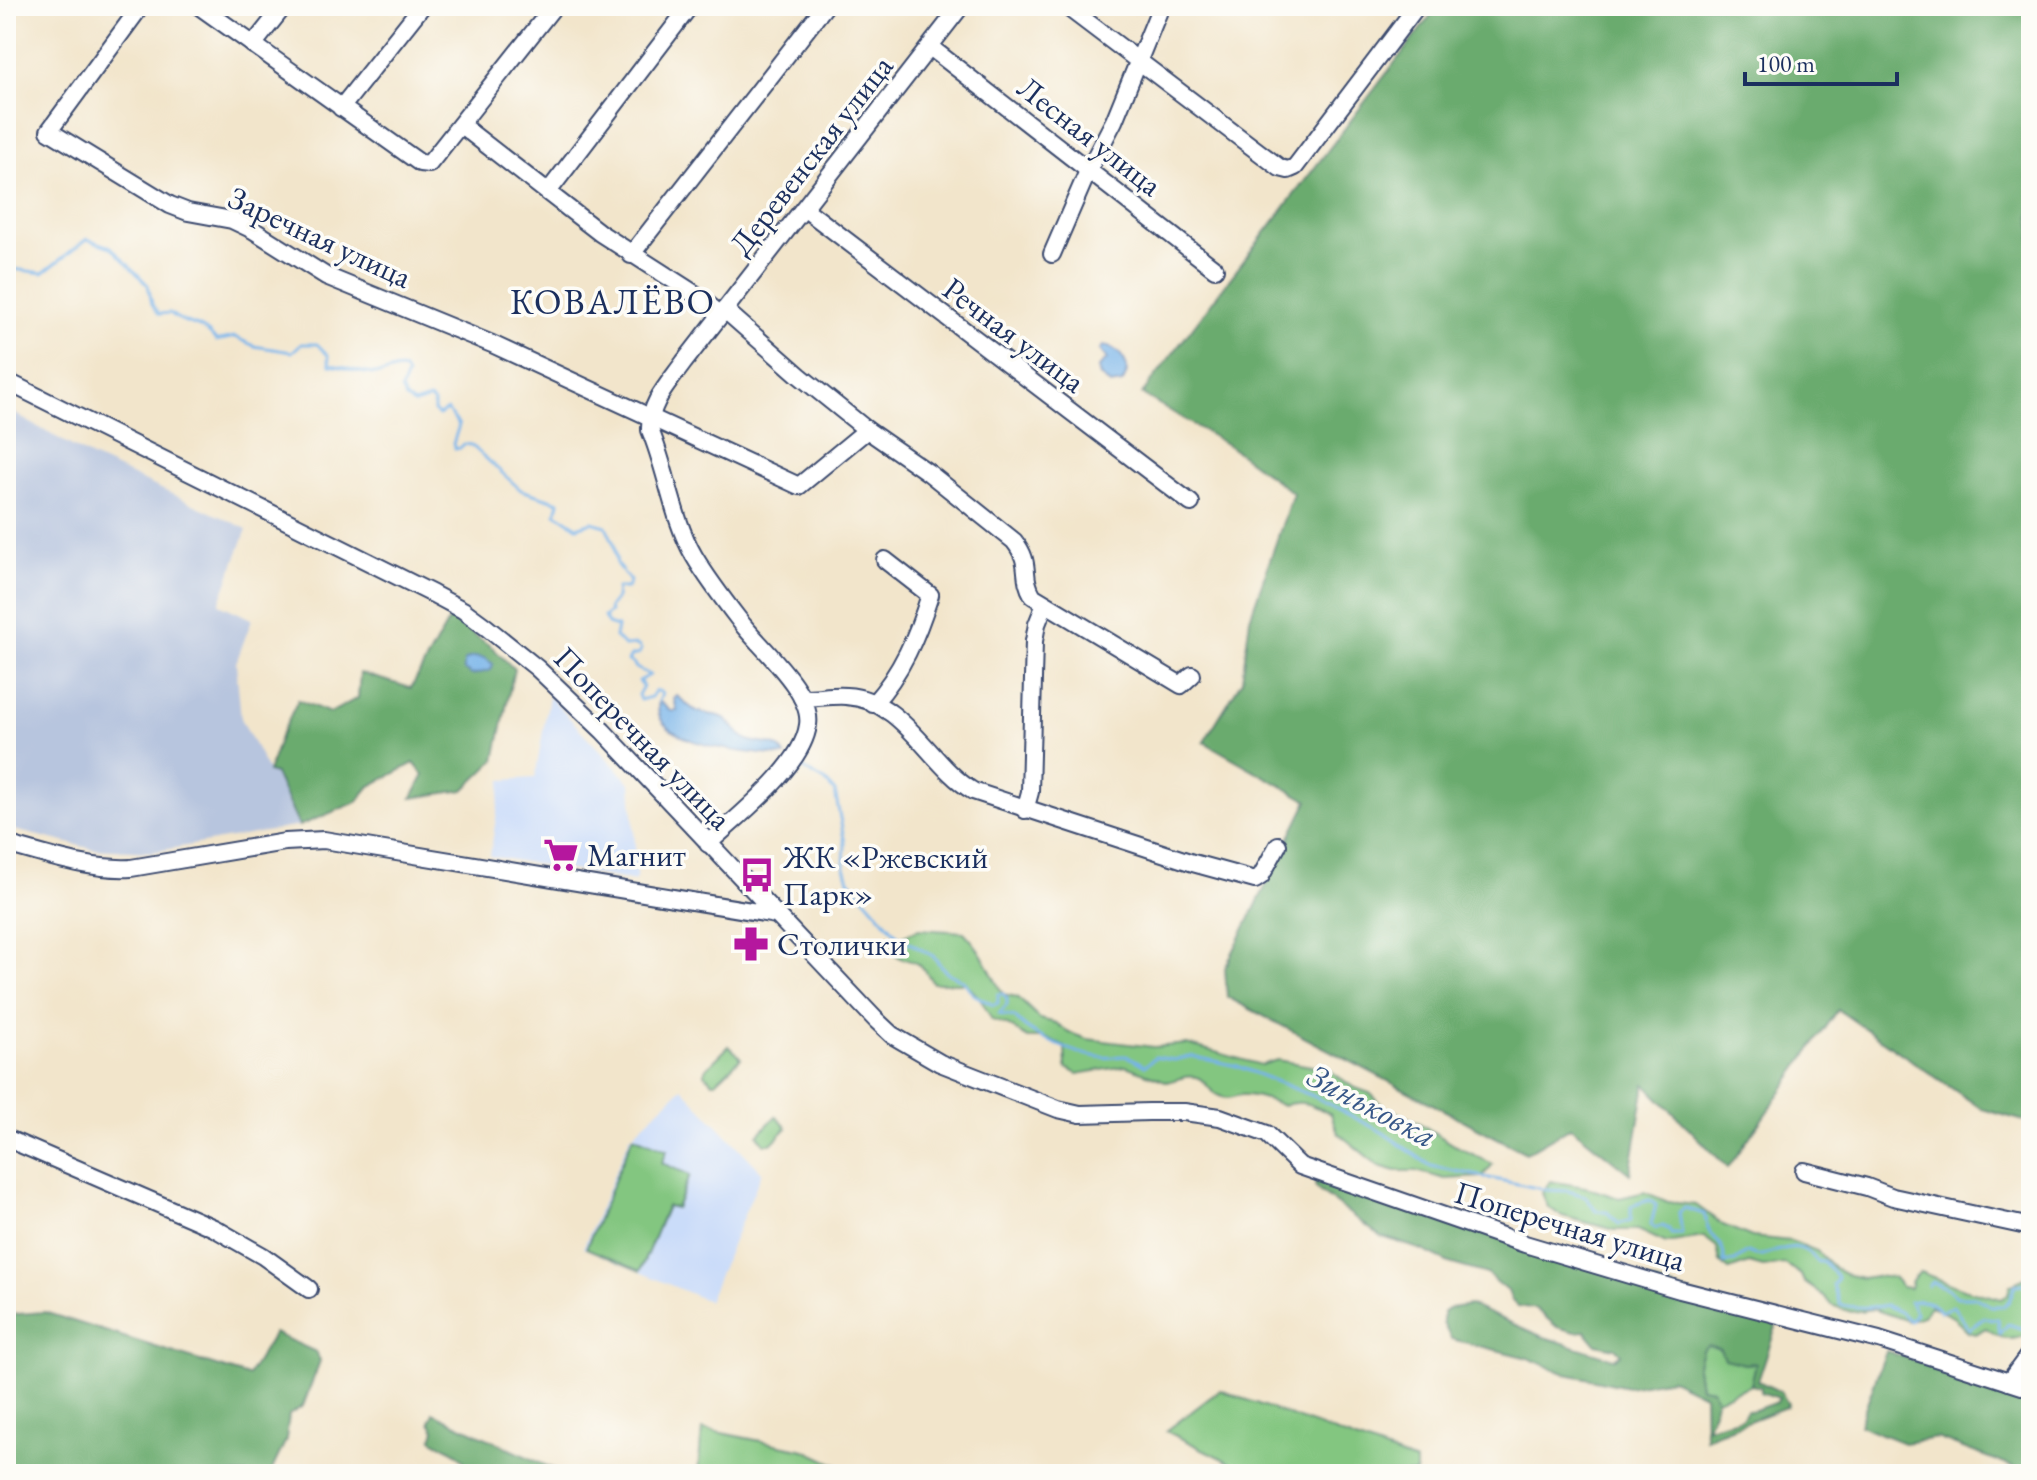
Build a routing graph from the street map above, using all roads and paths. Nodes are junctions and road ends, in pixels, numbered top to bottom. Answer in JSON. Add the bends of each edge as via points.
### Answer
{"nodes":[{"id":1,"x":141,"y":6,"type":"edge"},
{"id":2,"x":199,"y":6,"type":"edge"},
{"id":3,"x":284,"y":6,"type":"edge"},
{"id":4,"x":422,"y":6,"type":"edge"},
{"id":5,"x":554,"y":6,"type":"edge"},
{"id":6,"x":690,"y":6,"type":"edge"},
{"id":7,"x":825,"y":6,"type":"edge"},
{"id":8,"x":961,"y":6,"type":"edge"},
{"id":9,"x":1066,"y":6,"type":"edge"},
{"id":10,"x":1161,"y":6,"type":"edge"},
{"id":11,"x":1417,"y":6,"type":"edge"},
{"id":12,"x":253,"y":45,"type":"junction"},
{"id":13,"x":930,"y":47,"type":"junction"},
{"id":14,"x":1139,"y":60,"type":"junction"},
{"id":15,"x":341,"y":108,"type":"junction"},
{"id":16,"x":461,"y":125,"type":"junction"},
{"id":17,"x":1088,"y":171,"type":"junction"},
{"id":18,"x":548,"y":192,"type":"junction"},
{"id":19,"x":805,"y":209,"type":"junction"},
{"id":20,"x":1052,"y":254,"type":"dead end"},
{"id":21,"x":631,"y":255,"type":"junction"},
{"id":22,"x":1215,"y":269,"type":"dead end"},
{"id":23,"x":723,"y":312,"type":"junction"},
{"id":24,"x":6,"y":381,"type":"edge"},
{"id":25,"x":650,"y":417,"type":"junction"},
{"id":26,"x":867,"y":430,"type":"junction"},
{"id":27,"x":1191,"y":503,"type":"dead end"},
{"id":28,"x":885,"y":560,"type":"dead end"},
{"id":29,"x":1045,"y":604,"type":"junction"},
{"id":30,"x":1192,"y":675,"type":"dead end"},
{"id":31,"x":802,"y":698,"type":"junction"},
{"id":32,"x":873,"y":704,"type":"junction"},
{"id":33,"x":1025,"y":810,"type":"junction"},
{"id":34,"x":6,"y":844,"type":"edge"},
{"id":35,"x":708,"y":844,"type":"junction"},
{"id":36,"x":1278,"y":845,"type":"dead end"},
{"id":37,"x":752,"y":890,"type":"junction"},
{"id":38,"x":733,"y":907,"type":"junction"},
{"id":39,"x":776,"y":915,"type":"junction"},
{"id":40,"x":6,"y":1138,"type":"edge"},
{"id":41,"x":1804,"y":1171,"type":"dead end"},
{"id":42,"x":2031,"y":1227,"type":"edge"},
{"id":43,"x":309,"y":1289,"type":"dead end"},
{"id":44,"x":2031,"y":1352,"type":"edge"},
{"id":45,"x":2009,"y":1382,"type":"junction"},
{"id":46,"x":2031,"y":1389,"type":"edge"}],
"edges":[{"from":1,"to":25,"type":"street","name":"Заречная улица","via":[[49,131],[170,205],[232,220],[326,276]]},
{"from":2,"to":12,"type":"street"},
{"from":3,"to":12,"type":"street"},
{"from":4,"to":15,"type":"street"},
{"from":5,"to":16,"type":"street"},
{"from":6,"to":18,"type":"street"},
{"from":7,"to":21,"type":"street"},
{"from":8,"to":13,"type":"street","name":"Деревенская улица"},
{"from":9,"to":14,"type":"street"},
{"from":10,"to":14,"type":"street"},
{"from":11,"to":14,"type":"street","via":[[1288,170]]},
{"from":12,"to":15,"type":"street"},
{"from":13,"to":17,"type":"street","name":"Лесная улица"},
{"from":13,"to":19,"type":"street","name":"Деревенская улица"},
{"from":14,"to":17,"type":"street"},
{"from":15,"to":16,"type":"street","via":[[420,163],[435,159]]},
{"from":16,"to":18,"type":"street"},
{"from":17,"to":20,"type":"street"},
{"from":17,"to":22,"type":"street","name":"Лесная улица"},
{"from":18,"to":21,"type":"street"},
{"from":19,"to":23,"type":"street","name":"Деревенская улица"},
{"from":19,"to":27,"type":"street","name":"Речная улица"},
{"from":21,"to":23,"type":"street"},
{"from":23,"to":25,"type":"street","name":"Деревенская улица","via":[[660,395]]},
{"from":23,"to":26,"type":"street"},
{"from":24,"to":35,"type":"street","name":"Поперечная улица","via":[[463,610],[562,691]]},
{"from":25,"to":26,"type":"street","name":"Заречная улица","via":[[799,486]]},
{"from":25,"to":31,"type":"street","via":[[693,555]]},
{"from":26,"to":29,"type":"street","via":[[1014,541],[1027,564],[1026,585]]},
{"from":28,"to":32,"type":"street","via":[[930,595],[904,663]]},
{"from":29,"to":30,"type":"street","via":[[1181,685]]},
{"from":29,"to":33,"type":"street","via":[[1034,641],[1030,792]]},
{"from":31,"to":32,"type":"street","via":[[846,696]]},
{"from":31,"to":35,"type":"street","via":[[808,727],[789,764]]},
{"from":32,"to":33,"type":"street","via":[[910,729],[956,781]]},
{"from":33,"to":36,"type":"street","via":[[1255,880]]},
{"from":34,"to":38,"type":"street","via":[[111,869],[324,840]]},
{"from":35,"to":37,"type":"street","name":"Поперечная улица"},
{"from":37,"to":38,"type":"street"},
{"from":37,"to":39,"type":"street","name":"Поперечная улица"},
{"from":38,"to":39,"type":"street"},
{"from":39,"to":45,"type":"street","name":"Поперечная улица","via":[[876,1020],[924,1055],[966,1075],[1080,1114],[1220,1117],[1267,1134],[1300,1166],[1525,1244],[1879,1340]]},
{"from":40,"to":43,"type":"street","via":[[214,1228]]},
{"from":41,"to":42,"type":"street"},
{"from":44,"to":45,"type":"street"},
{"from":45,"to":46,"type":"street","name":"Поперечная улица"}]}
